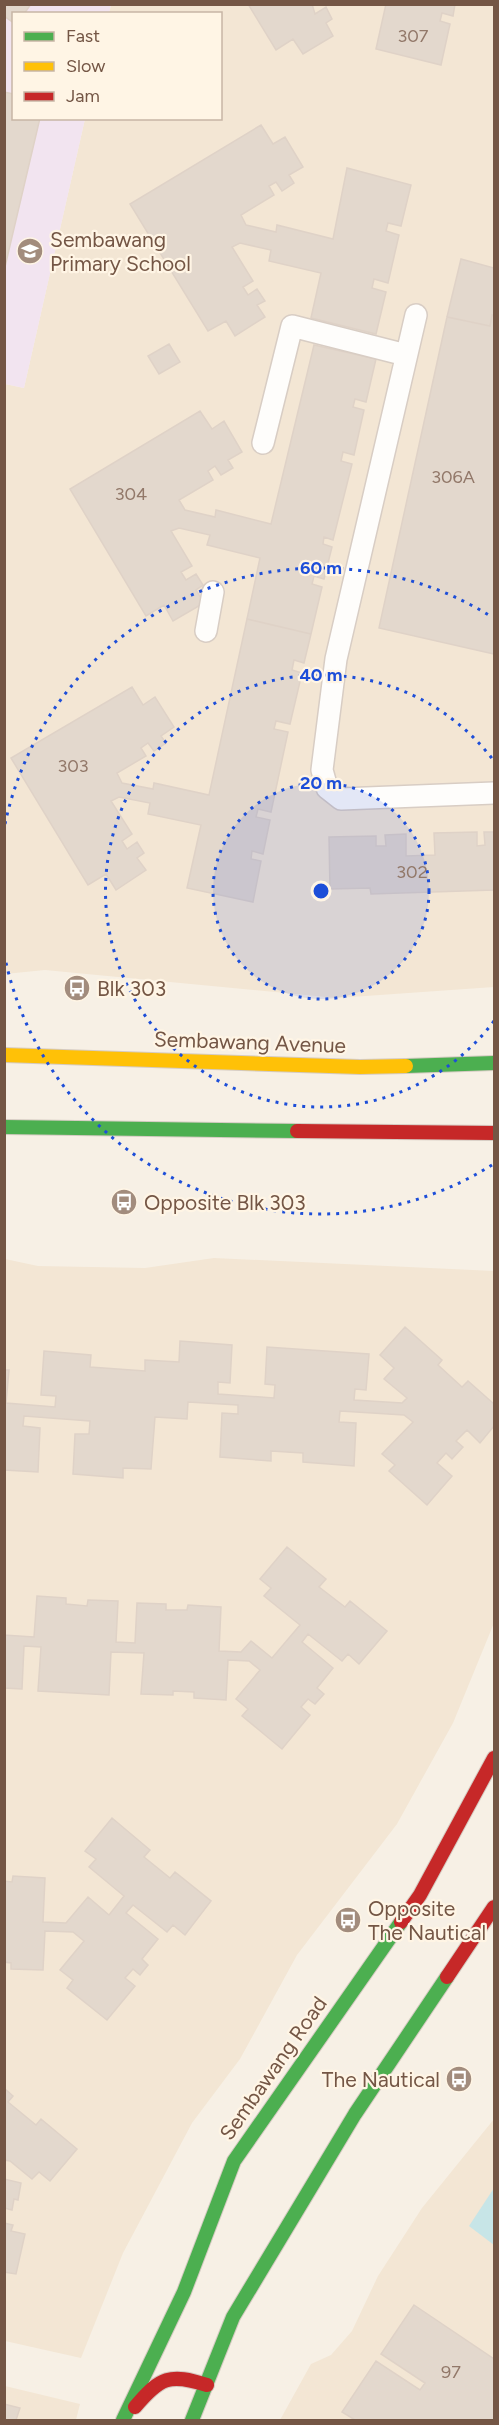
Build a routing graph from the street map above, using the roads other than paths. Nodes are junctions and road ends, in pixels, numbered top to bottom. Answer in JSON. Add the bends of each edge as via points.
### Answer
{"nodes":[{"id":1,"x":416,"y":315,"type":"dead end"},
{"id":2,"x":406,"y":355,"type":"junction"},
{"id":3,"x":263,"y":443,"type":"dead end"},
{"id":4,"x":213,"y":592,"type":"dead end"},
{"id":5,"x":206,"y":631,"type":"dead end"},
{"id":6,"x":495,"y":794,"type":"edge"},
{"id":7,"x":4,"y":1055,"type":"edge"},
{"id":8,"x":495,"y":1063,"type":"edge"},
{"id":9,"x":4,"y":1128,"type":"edge"},
{"id":10,"x":495,"y":1133,"type":"edge"},
{"id":11,"x":495,"y":1758,"type":"edge"},
{"id":12,"x":495,"y":1907,"type":"edge"},
{"id":13,"x":207,"y":2385,"type":"junction"},
{"id":14,"x":124,"y":2421,"type":"edge"},
{"id":15,"x":192,"y":2421,"type":"edge"}],
"edges":[{"from":1,"to":2,"type":"lane"},
{"from":2,"to":3,"type":"lane","via":[[292,326]]},
{"from":2,"to":6,"type":"lane","via":[[336,659],[322,770],[327,788],[341,799]]},
{"from":4,"to":5,"type":"lane"},
{"from":7,"to":8,"type":"main road","name":"Sembawang Avenue","via":[[360,1067]]},
{"from":9,"to":10,"type":"main road"},
{"from":11,"to":14,"type":"main road","name":"Sembawang Road","via":[[420,1895],[234,2161],[184,2292]]},
{"from":12,"to":13,"type":"main road","via":[[355,2114],[233,2317]]},
{"from":13,"to":14,"type":"main road","via":[[183,2377],[166,2378],[153,2385]]},
{"from":13,"to":15,"type":"main road"}]}
